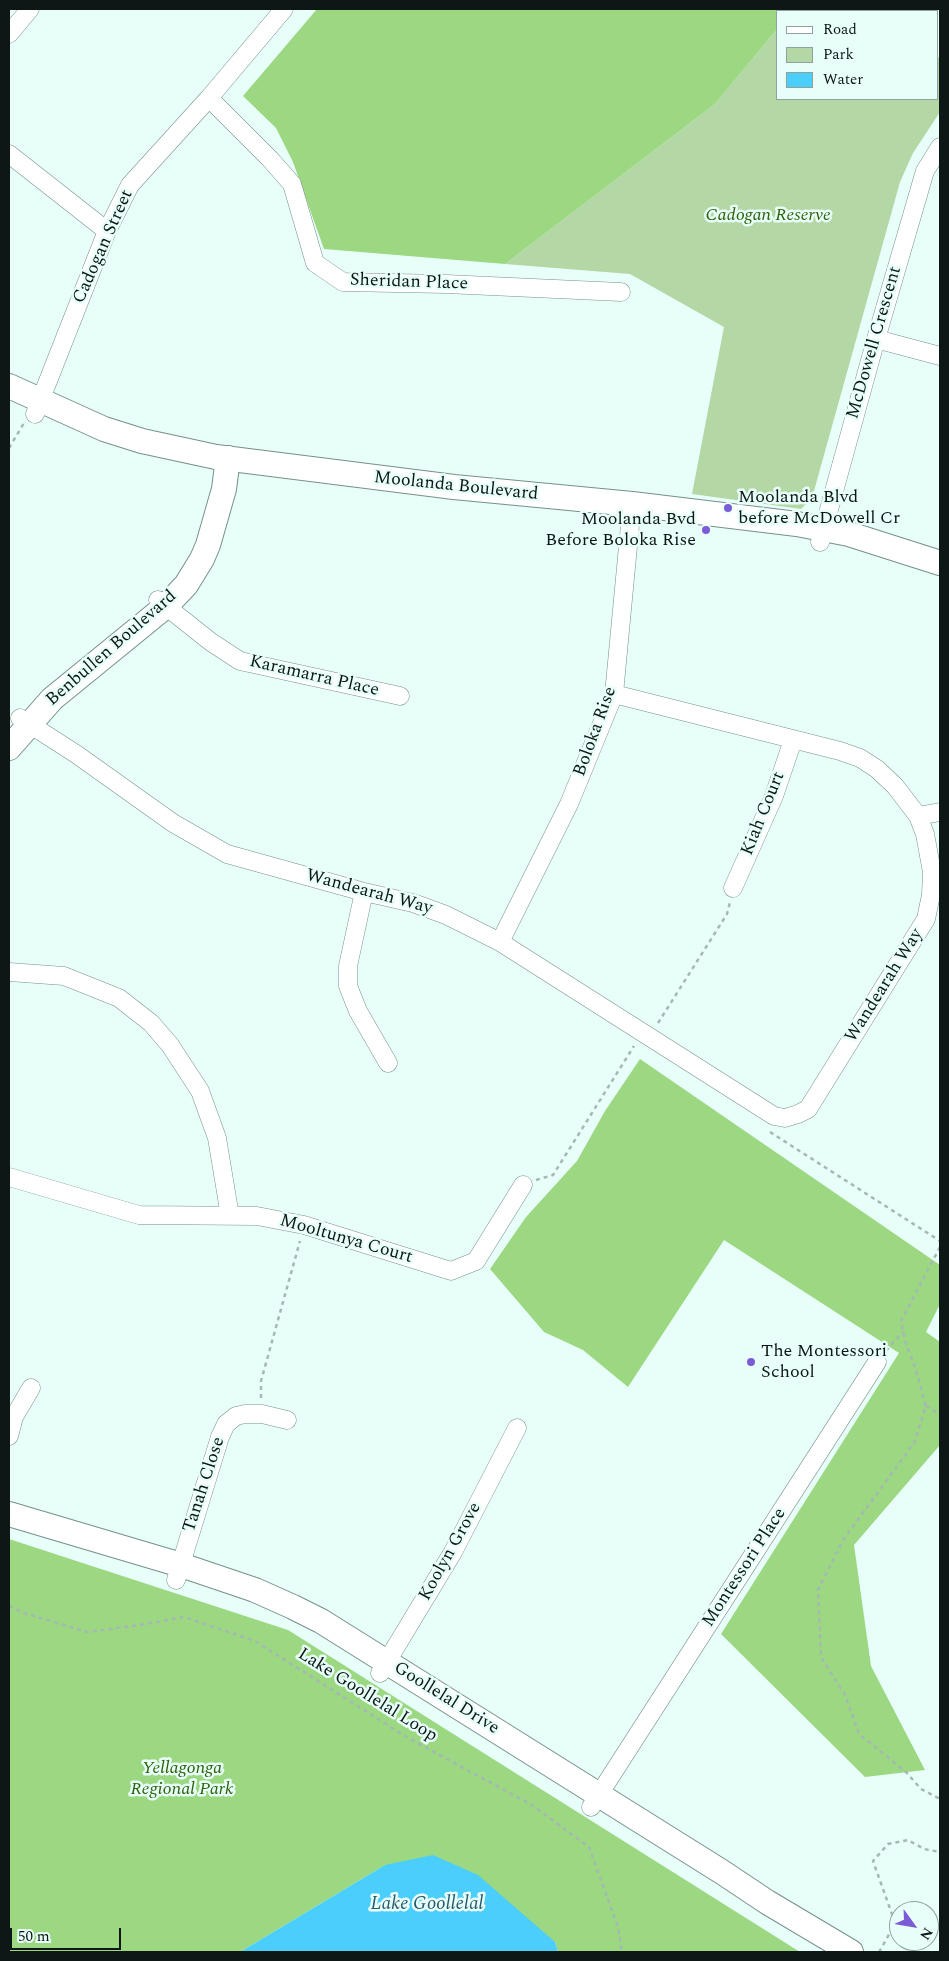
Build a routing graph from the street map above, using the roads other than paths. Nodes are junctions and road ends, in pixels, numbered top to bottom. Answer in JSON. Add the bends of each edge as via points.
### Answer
{"nodes":[{"id":1,"x":30,"y":9,"type":"edge"},
{"id":2,"x":284,"y":9,"type":"edge"},
{"id":3,"x":9,"y":34,"type":"edge"},
{"id":4,"x":209,"y":98,"type":"junction"},
{"id":5,"x":940,"y":147,"type":"edge"},
{"id":6,"x":9,"y":154,"type":"edge"},
{"id":7,"x":107,"y":231,"type":"junction"},
{"id":8,"x":621,"y":292,"type":"dead end"},
{"id":9,"x":876,"y":338,"type":"junction"},
{"id":10,"x":940,"y":356,"type":"edge"},
{"id":11,"x":9,"y":386,"type":"edge"},
{"id":12,"x":9,"y":400,"type":"edge"},
{"id":13,"x":34,"y":412,"type":"junction"},
{"id":14,"x":221,"y":464,"type":"junction"},
{"id":15,"x":631,"y":510,"type":"junction"},
{"id":16,"x":822,"y":536,"type":"junction"},
{"id":17,"x":940,"y":563,"type":"edge"},
{"id":18,"x":940,"y":576,"type":"edge"},
{"id":19,"x":162,"y":603,"type":"junction"},
{"id":20,"x":614,"y":694,"type":"junction"},
{"id":21,"x":400,"y":696,"type":"dead end"},
{"id":22,"x":19,"y":724,"type":"edge"},
{"id":23,"x":793,"y":740,"type":"junction"},
{"id":24,"x":9,"y":748,"type":"edge"},
{"id":25,"x":940,"y":812,"type":"edge"},
{"id":26,"x":918,"y":816,"type":"junction"},
{"id":27,"x":734,"y":888,"type":"road end"},
{"id":28,"x":364,"y":892,"type":"junction"},
{"id":29,"x":500,"y":942,"type":"junction"},
{"id":30,"x":9,"y":972,"type":"edge"},
{"id":31,"x":388,"y":1063,"type":"dead end"},
{"id":32,"x":9,"y":1177,"type":"edge"},
{"id":33,"x":523,"y":1185,"type":"road end"},
{"id":34,"x":230,"y":1216,"type":"junction"},
{"id":35,"x":877,"y":1362,"type":"road end"},
{"id":36,"x":31,"y":1388,"type":"dead end"},
{"id":37,"x":287,"y":1420,"type":"dead end"},
{"id":38,"x":517,"y":1428,"type":"dead end"},
{"id":39,"x":9,"y":1436,"type":"edge"},
{"id":40,"x":9,"y":1514,"type":"edge"},
{"id":41,"x":9,"y":1528,"type":"edge"},
{"id":42,"x":178,"y":1572,"type":"junction"},
{"id":43,"x":383,"y":1668,"type":"junction"},
{"id":44,"x":595,"y":1801,"type":"junction"},
{"id":45,"x":822,"y":1952,"type":"edge"},
{"id":46,"x":851,"y":1952,"type":"edge"}],
"edges":[{"from":1,"to":3,"type":"street"},
{"from":2,"to":4,"type":"street","name":"Cadogan Street"},
{"from":4,"to":7,"type":"street","name":"Cadogan Street","via":[[130,185]]},
{"from":4,"to":8,"type":"street","name":"Sheridan Place","via":[[292,184],[315,263],[343,282]]},
{"from":5,"to":9,"type":"street","name":"McDowell Crescent","via":[[925,171]]},
{"from":6,"to":7,"type":"street"},
{"from":7,"to":13,"type":"street","name":"Cadogan Street"},
{"from":9,"to":10,"type":"street"},
{"from":9,"to":16,"type":"street","name":"McDowell Crescent"},
{"from":11,"to":13,"type":"street","name":"Moolanda Boulevard"},
{"from":12,"to":13,"type":"street","name":"Moolanda Boulevard"},
{"from":13,"to":14,"type":"street","name":"Moolanda Boulevard","via":[[114,446]]},
{"from":14,"to":15,"type":"street","name":"Moolanda Boulevard","via":[[374,492]]},
{"from":14,"to":19,"type":"street","name":"Benbullen Boulevard","via":[[215,522],[202,559],[186,585]]},
{"from":15,"to":16,"type":"street","name":"Moolanda Boulevard","via":[[722,526]]},
{"from":15,"to":20,"type":"street","name":"Boloka Rise"},
{"from":16,"to":17,"type":"street","name":"Moolanda Boulevard","via":[[849,534]]},
{"from":16,"to":18,"type":"street","name":"Moolanda Boulevard"},
{"from":19,"to":21,"type":"street","name":"Karamarra Place","via":[[240,661]]},
{"from":19,"to":22,"type":"street","name":"Benbullen Boulevard","via":[[84,658]]},
{"from":20,"to":23,"type":"street","name":"Wandearah Way"},
{"from":20,"to":29,"type":"street","name":"Boloka Rise","via":[[569,804]]},
{"from":22,"to":24,"type":"street","name":"Benbullen Boulevard"},
{"from":22,"to":28,"type":"street","name":"Wandearah Way","via":[[76,754],[173,823],[227,854]]},
{"from":23,"to":26,"type":"street","name":"Wandearah Way","via":[[840,751],[866,762],[895,786]]},
{"from":23,"to":27,"type":"street","name":"Kiah Court","via":[[774,796]]},
{"from":25,"to":26,"type":"street"},
{"from":26,"to":29,"type":"street","name":"Wandearah Way","via":[[932,872],[926,919],[808,1109],[785,1118],[774,1116]]},
{"from":28,"to":29,"type":"street","name":"Wandearah Way","via":[[446,915]]},
{"from":28,"to":31,"type":"street","via":[[348,966],[348,986],[358,1012]]},
{"from":30,"to":34,"type":"street","via":[[64,976],[118,998],[151,1023],[200,1091],[217,1138]]},
{"from":32,"to":34,"type":"street","name":"Mooltunya Court","via":[[139,1215]]},
{"from":33,"to":34,"type":"street","name":"Mooltunya Court","via":[[476,1261],[451,1271],[304,1225],[257,1216]]},
{"from":35,"to":44,"type":"street","name":"Montessori Place"},
{"from":36,"to":39,"type":"street","via":[[14,1417]]},
{"from":37,"to":42,"type":"street","name":"Tanah Close","via":[[262,1414],[236,1416],[226,1424]]},
{"from":38,"to":43,"type":"street","name":"Koolyn Grove","via":[[453,1552]]},
{"from":40,"to":42,"type":"street","name":"Goollelal Drive"},
{"from":41,"to":42,"type":"street","name":"Goollelal Drive"},
{"from":42,"to":43,"type":"street","name":"Goollelal Drive","via":[[255,1590],[293,1607],[321,1622]]},
{"from":43,"to":44,"type":"street","name":"Goollelal Drive"},
{"from":44,"to":45,"type":"street","name":"Goollelal Drive"},
{"from":44,"to":46,"type":"street","name":"Goollelal Drive","via":[[722,1872]]}]}
